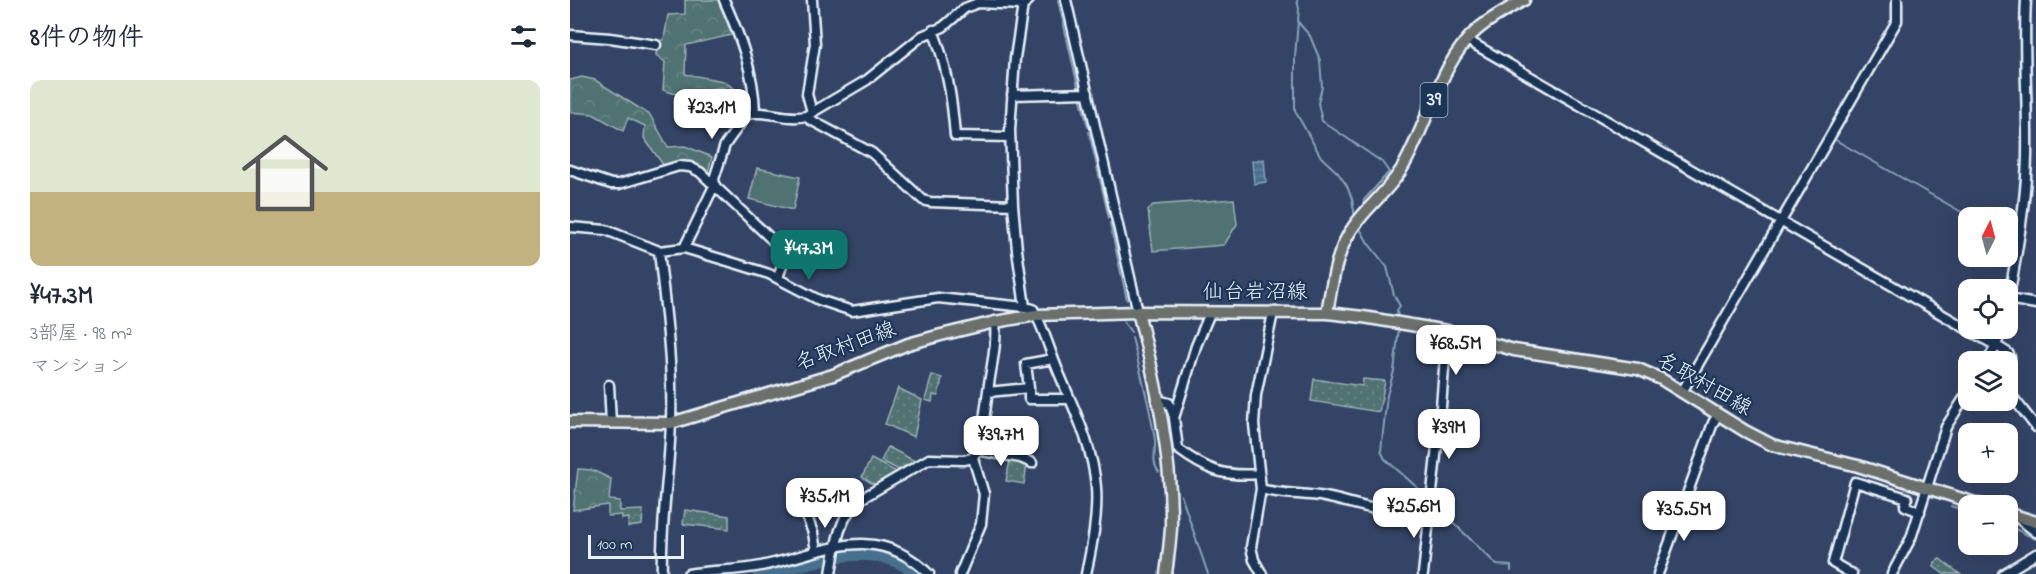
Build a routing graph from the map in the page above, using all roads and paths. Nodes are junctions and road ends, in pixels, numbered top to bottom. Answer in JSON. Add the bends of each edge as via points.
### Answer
{"nodes":[{"id":1,"x":724,"y":0,"type":"edge"},
{"id":2,"x":812,"y":0,"type":"edge"},
{"id":3,"x":1066,"y":0,"type":"edge"},
{"id":4,"x":1524,"y":0,"type":"edge"},
{"id":5,"x":1897,"y":0,"type":"edge"},
{"id":6,"x":2026,"y":0,"type":"edge"},
{"id":7,"x":1026,"y":3,"type":"edge"},
{"id":8,"x":933,"y":30,"type":"junction"},
{"id":9,"x":570,"y":35,"type":"edge"},
{"id":10,"x":1467,"y":40,"type":"junction"},
{"id":11,"x":656,"y":45,"type":"dead end"},
{"id":12,"x":2036,"y":84,"type":"edge"},
{"id":13,"x":2026,"y":86,"type":"junction"},
{"id":14,"x":1088,"y":93,"type":"junction"},
{"id":15,"x":1012,"y":95,"type":"junction"},
{"id":16,"x":755,"y":112,"type":"junction"},
{"id":17,"x":809,"y":114,"type":"junction"},
{"id":18,"x":1010,"y":136,"type":"junction"},
{"id":19,"x":570,"y":170,"type":"edge"},
{"id":20,"x":715,"y":184,"type":"junction"},
{"id":21,"x":2025,"y":188,"type":"junction"},
{"id":22,"x":2036,"y":188,"type":"edge"},
{"id":23,"x":1013,"y":205,"type":"junction"},
{"id":24,"x":1780,"y":222,"type":"junction"},
{"id":25,"x":570,"y":227,"type":"edge"},
{"id":26,"x":684,"y":248,"type":"junction"},
{"id":27,"x":659,"y":251,"type":"junction"},
{"id":28,"x":778,"y":278,"type":"junction"},
{"id":29,"x":2012,"y":279,"type":"edge"},
{"id":30,"x":2018,"y":303,"type":"edge"},
{"id":31,"x":2036,"y":304,"type":"edge"},
{"id":32,"x":1025,"y":306,"type":"junction"},
{"id":33,"x":1138,"y":312,"type":"junction"},
{"id":34,"x":1210,"y":313,"type":"junction"},
{"id":35,"x":1273,"y":313,"type":"junction"},
{"id":36,"x":1327,"y":313,"type":"junction"},
{"id":37,"x":1036,"y":315,"type":"junction"},
{"id":38,"x":995,"y":322,"type":"junction"},
{"id":39,"x":1447,"y":331,"type":"junction"},
{"id":40,"x":1998,"y":339,"type":"edge"},
{"id":41,"x":1996,"y":346,"type":"junction"},
{"id":42,"x":1993,"y":351,"type":"edge"},
{"id":43,"x":2004,"y":351,"type":"edge"},
{"id":44,"x":1053,"y":359,"type":"junction"},
{"id":45,"x":609,"y":385,"type":"dead end"},
{"id":46,"x":1029,"y":388,"type":"junction"},
{"id":47,"x":988,"y":392,"type":"junction"},
{"id":48,"x":1682,"y":392,"type":"junction"},
{"id":49,"x":1070,"y":399,"type":"junction"},
{"id":50,"x":1157,"y":400,"type":"junction"},
{"id":51,"x":2018,"y":404,"type":"edge"},
{"id":52,"x":1958,"y":408,"type":"edge"},
{"id":53,"x":1174,"y":418,"type":"junction"},
{"id":54,"x":1716,"y":418,"type":"junction"},
{"id":55,"x":570,"y":422,"type":"edge"},
{"id":56,"x":611,"y":423,"type":"junction"},
{"id":57,"x":671,"y":423,"type":"junction"},
{"id":58,"x":2036,"y":427,"type":"edge"},
{"id":59,"x":975,"y":454,"type":"junction"},
{"id":60,"x":1032,"y":463,"type":"dead end"},
{"id":61,"x":1259,"y":474,"type":"junction"},
{"id":62,"x":1927,"y":488,"type":"junction"},
{"id":63,"x":1261,"y":489,"type":"junction"},
{"id":64,"x":1958,"y":498,"type":"edge"},
{"id":65,"x":1431,"y":503,"type":"junction"},
{"id":66,"x":1920,"y":512,"type":"junction"},
{"id":67,"x":806,"y":514,"type":"dead end"},
{"id":68,"x":2018,"y":516,"type":"edge"},
{"id":69,"x":2018,"y":519,"type":"edge"},
{"id":70,"x":2036,"y":522,"type":"edge"},
{"id":71,"x":2036,"y":532,"type":"edge"},
{"id":72,"x":835,"y":547,"type":"junction"},
{"id":73,"x":816,"y":551,"type":"junction"},
{"id":74,"x":2036,"y":554,"type":"edge"},
{"id":75,"x":832,"y":571,"type":"edge"},
{"id":76,"x":1659,"y":571,"type":"edge"},
{"id":77,"x":662,"y":574,"type":"edge"},
{"id":78,"x":688,"y":574,"type":"edge"},
{"id":79,"x":929,"y":574,"type":"edge"},
{"id":80,"x":960,"y":574,"type":"edge"},
{"id":81,"x":1086,"y":574,"type":"edge"},
{"id":82,"x":1166,"y":574,"type":"edge"},
{"id":83,"x":1262,"y":574,"type":"edge"},
{"id":84,"x":1423,"y":574,"type":"edge"},
{"id":85,"x":1852,"y":574,"type":"edge"},
{"id":86,"x":1892,"y":574,"type":"edge"},
{"id":87,"x":2003,"y":574,"type":"edge"}],
"edges":[{"from":1,"to":16,"type":"street","via":[[742,43]]},
{"from":2,"to":17,"type":"street","via":[[815,44],[807,94]]},
{"from":3,"to":14,"type":"street"},
{"from":4,"to":10,"type":"main road","name":"仙台岩沼線","number":"39","via":[[1495,16]]},
{"from":5,"to":24,"type":"street","via":[[1897,21]]},
{"from":6,"to":13,"type":"street"},
{"from":7,"to":8,"type":"street","via":[[978,3]]},
{"from":7,"to":15,"type":"street"},
{"from":8,"to":17,"type":"street","via":[[867,80]]},
{"from":8,"to":18,"type":"street","via":[[952,94],[955,136]]},
{"from":9,"to":11,"type":"street"},
{"from":10,"to":24,"type":"street"},
{"from":10,"to":36,"type":"main road","name":"仙台岩沼線","number":"39","via":[[1444,78],[1404,166],[1354,226],[1342,249]]},
{"from":12,"to":13,"type":"street"},
{"from":13,"to":21,"type":"street"},
{"from":14,"to":15,"type":"street"},
{"from":14,"to":33,"type":"street"},
{"from":15,"to":18,"type":"street"},
{"from":16,"to":17,"type":"street","via":[[787,117]]},
{"from":16,"to":20,"type":"street","via":[[747,114],[725,145]]},
{"from":17,"to":23,"type":"street","via":[[809,120],[872,153],[924,200]]},
{"from":18,"to":23,"type":"street"},
{"from":19,"to":20,"type":"street","via":[[619,184],[672,167],[690,167]]},
{"from":20,"to":26,"type":"street"},
{"from":20,"to":28,"type":"street","via":[[786,253]]},
{"from":21,"to":22,"type":"street"},
{"from":21,"to":29,"type":"street"},
{"from":23,"to":32,"type":"street"},
{"from":24,"to":41,"type":"street"},
{"from":24,"to":48,"type":"street"},
{"from":25,"to":27,"type":"street","via":[[606,230]]},
{"from":26,"to":27,"type":"street"},
{"from":26,"to":28,"type":"street"},
{"from":27,"to":57,"type":"street","via":[[672,386]]},
{"from":28,"to":32,"type":"street","via":[[819,300],[852,311],[938,298]]},
{"from":30,"to":31,"type":"street"},
{"from":32,"to":37,"type":"street"},
{"from":33,"to":34,"type":"main road","name":"仙台岩沼線"},
{"from":33,"to":37,"type":"main road","name":"名取村田線"},
{"from":33,"to":50,"type":"main road"},
{"from":34,"to":35,"type":"main road","name":"仙台岩沼線"},
{"from":34,"to":53,"type":"street"},
{"from":35,"to":36,"type":"main road","name":"仙台岩沼線"},
{"from":35,"to":61,"type":"street","via":[[1255,406]]},
{"from":36,"to":39,"type":"main road","name":"名取村田線"},
{"from":37,"to":38,"type":"main road","name":"名取村田線"},
{"from":37,"to":44,"type":"street"},
{"from":38,"to":47,"type":"street"},
{"from":38,"to":57,"type":"main road","name":"名取村田線","via":[[908,344],[833,375]]},
{"from":39,"to":48,"type":"main road","name":"名取村田線","via":[[1514,350],[1638,369]]},
{"from":39,"to":65,"type":"street"},
{"from":40,"to":41,"type":"street"},
{"from":41,"to":42,"type":"street"},
{"from":41,"to":43,"type":"street"},
{"from":44,"to":46,"type":"street","via":[[1022,364]]},
{"from":44,"to":49,"type":"street"},
{"from":45,"to":56,"type":"street"},
{"from":46,"to":47,"type":"street"},
{"from":46,"to":49,"type":"street","via":[[1029,399]]},
{"from":47,"to":59,"type":"street"},
{"from":48,"to":54,"type":"main road","name":"名取村田線"},
{"from":49,"to":81,"type":"street","via":[[1096,485],[1094,534]]},
{"from":50,"to":53,"type":"street","via":[[1169,403]]},
{"from":50,"to":82,"type":"main road","via":[[1170,490]]},
{"from":51,"to":58,"type":"street"},
{"from":52,"to":62,"type":"street","via":[[1946,427]]},
{"from":53,"to":61,"type":"street","via":[[1178,449],[1194,461],[1214,472]]},
{"from":54,"to":62,"type":"main road","name":"名取村田線","via":[[1772,445],[1858,465]]},
{"from":54,"to":76,"type":"street"},
{"from":55,"to":56,"type":"main road","name":"名取村田線"},
{"from":56,"to":57,"type":"main road","name":"名取村田線"},
{"from":57,"to":77,"type":"street"},
{"from":59,"to":60,"type":"street","via":[[1021,458]]},
{"from":59,"to":72,"type":"street","via":[[964,460],[929,459],[859,501],[850,510]]},
{"from":59,"to":80,"type":"street","via":[[984,494],[981,524]]},
{"from":61,"to":63,"type":"street"},
{"from":62,"to":64,"type":"main road","name":"名取村田線"},
{"from":62,"to":66,"type":"street"},
{"from":63,"to":65,"type":"street","via":[[1405,512]]},
{"from":63,"to":83,"type":"street","via":[[1251,547]]},
{"from":65,"to":84,"type":"street"},
{"from":66,"to":85,"type":"street","via":[[1905,506],[1907,498],[1855,482],[1833,562]]},
{"from":66,"to":86,"type":"street"},
{"from":67,"to":73,"type":"street"},
{"from":68,"to":70,"type":"main road"},
{"from":69,"to":71,"type":"street"},
{"from":72,"to":73,"type":"street"},
{"from":72,"to":75,"type":"street"},
{"from":72,"to":79,"type":"street","via":[[891,548],[909,556]]},
{"from":73,"to":78,"type":"street","via":[[749,568]]},
{"from":74,"to":87,"type":"street"}]}
